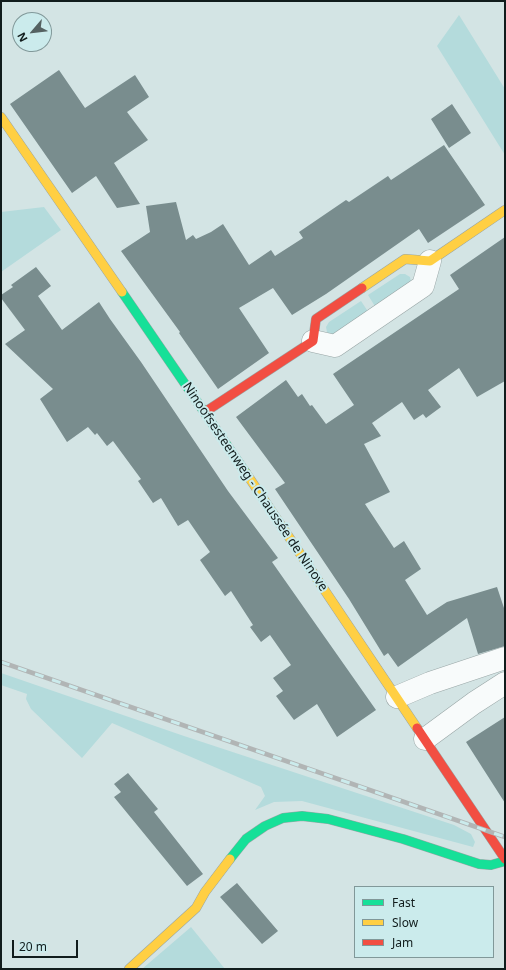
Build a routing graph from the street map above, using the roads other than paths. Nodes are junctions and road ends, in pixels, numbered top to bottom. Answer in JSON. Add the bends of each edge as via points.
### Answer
{"nodes":[{"id":1,"x":1,"y":117,"type":"edge"},
{"id":2,"x":505,"y":210,"type":"edge"},
{"id":3,"x":430,"y":262,"type":"junction"},
{"id":4,"x":313,"y":341,"type":"junction"},
{"id":5,"x":205,"y":412,"type":"junction"},
{"id":6,"x":505,"y":658,"type":"edge"},
{"id":7,"x":456,"y":674,"type":"junction"},
{"id":8,"x":505,"y":683,"type":"edge"},
{"id":9,"x":396,"y":697,"type":"junction"},
{"id":10,"x":474,"y":703,"type":"junction"},
{"id":11,"x":425,"y":739,"type":"junction"},
{"id":12,"x":505,"y":860,"type":"edge"},
{"id":13,"x":129,"y":969,"type":"edge"}],
"edges":[{"from":1,"to":5,"type":"main road","name":"Ninoofsesteenweg - Chaussée de Ninove"},
{"from":2,"to":3,"type":"main road"},
{"from":3,"to":4,"type":"street","via":[[423,286],[336,346]]},
{"from":3,"to":4,"type":"main road","via":[[405,259],[316,319]]},
{"from":4,"to":5,"type":"main road"},
{"from":5,"to":9,"type":"main road","name":"Ninoofsesteenweg - Chaussée de Ninove"},
{"from":6,"to":7,"type":"street"},
{"from":7,"to":9,"type":"street"},
{"from":7,"to":10,"type":"street"},
{"from":8,"to":10,"type":"street"},
{"from":9,"to":11,"type":"main road","name":"Ninoofsesteenweg - Chaussée de Ninove"},
{"from":10,"to":11,"type":"street"},
{"from":11,"to":12,"type":"main road","name":"Ninoofsesteenweg - Chaussée de Ninove"},
{"from":12,"to":13,"type":"main road","via":[[491,865],[479,864],[403,839],[328,819],[302,816],[283,818],[246,839],[205,892],[196,908]]}]}
